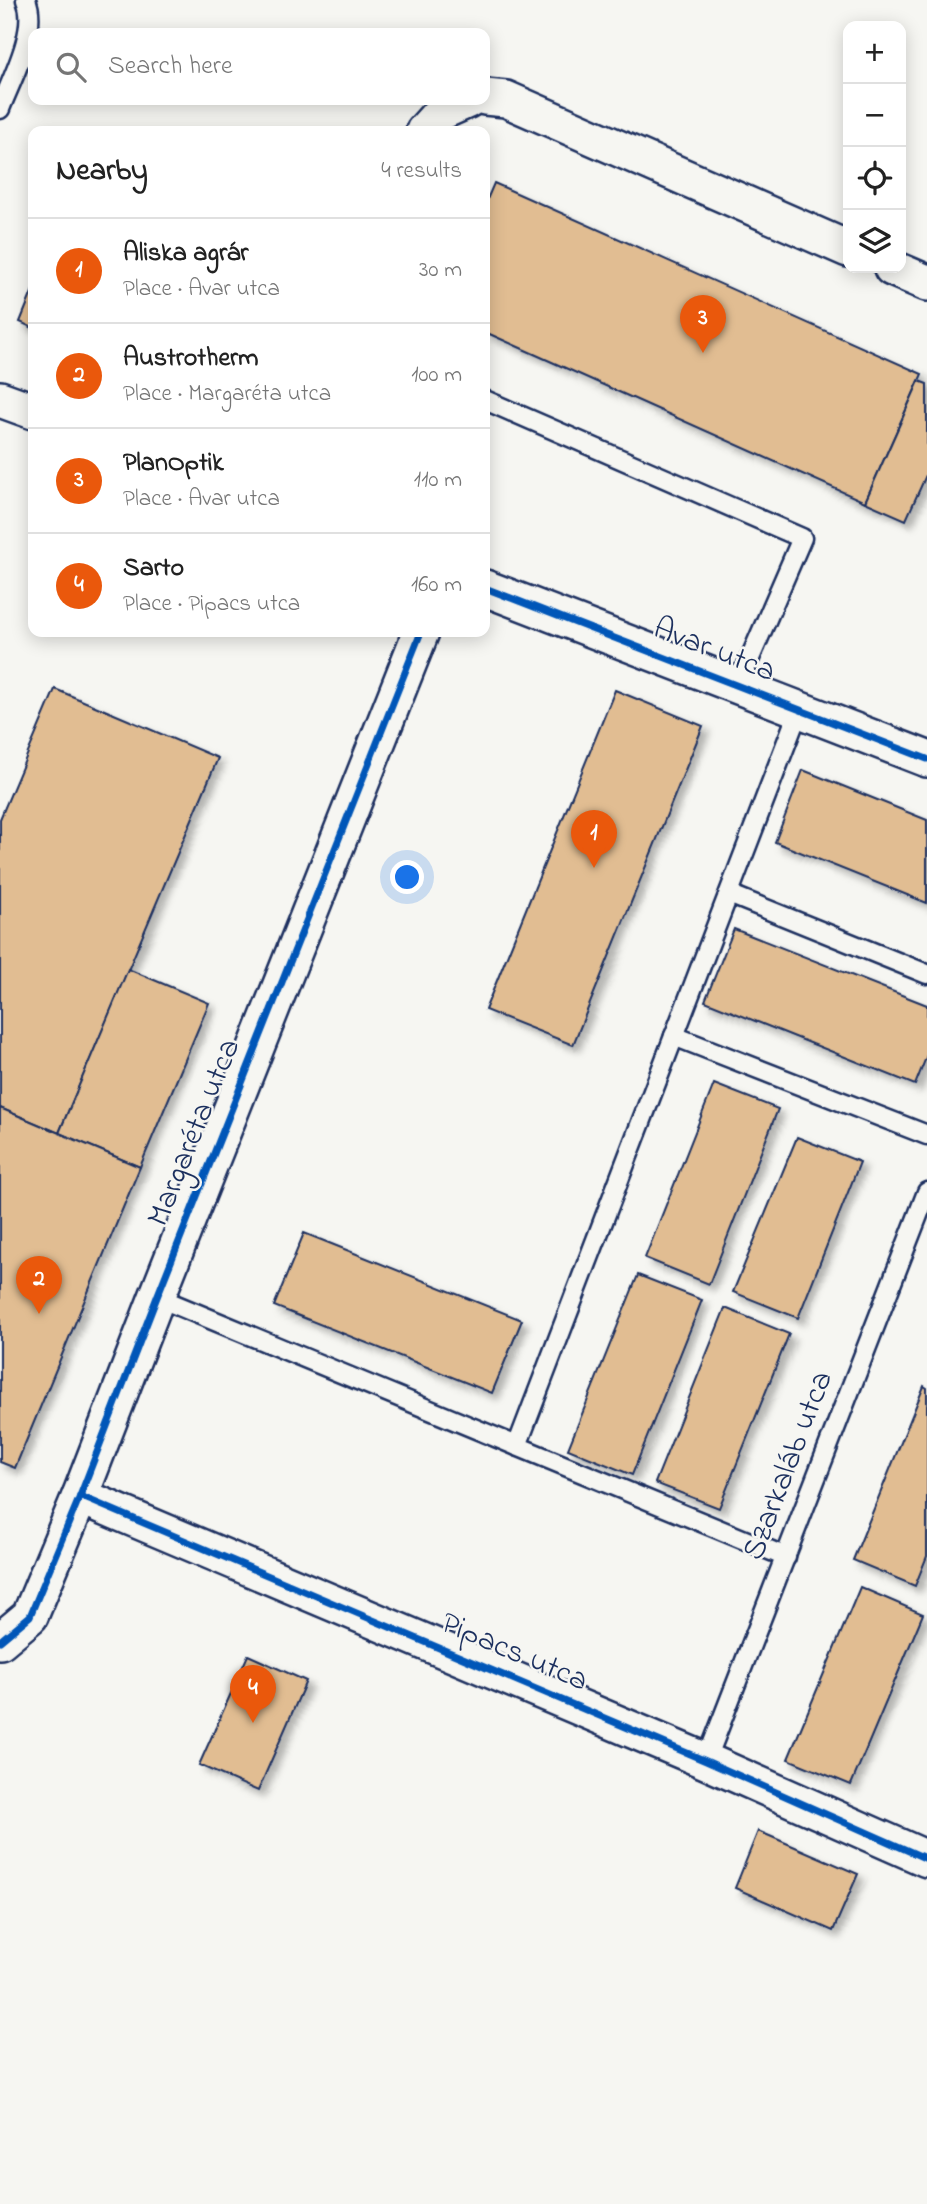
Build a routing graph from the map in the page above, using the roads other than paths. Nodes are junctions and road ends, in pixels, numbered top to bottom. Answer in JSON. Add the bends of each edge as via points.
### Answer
{"nodes":[{"id":1,"x":26,"y":0,"type":"edge"},
{"id":2,"x":28,"y":28,"type":"edge"},
{"id":3,"x":28,"y":34,"type":"edge"},
{"id":4,"x":490,"y":97,"type":"edge"},
{"id":5,"x":457,"y":105,"type":"edge"},
{"id":6,"x":0,"y":108,"type":"edge"},
{"id":7,"x":429,"y":126,"type":"edge"},
{"id":8,"x":843,"y":247,"type":"edge"},
{"id":9,"x":904,"y":273,"type":"edge"},
{"id":10,"x":927,"y":282,"type":"edge"},
{"id":11,"x":0,"y":398,"type":"edge"},
{"id":12,"x":490,"y":402,"type":"edge"},
{"id":13,"x":28,"y":409,"type":"edge"},
{"id":14,"x":490,"y":590,"type":"edge"},
{"id":15,"x":419,"y":637,"type":"edge"},
{"id":16,"x":738,"y":686,"type":"junction"},
{"id":17,"x":799,"y":710,"type":"junction"},
{"id":18,"x":927,"y":759,"type":"edge"},
{"id":19,"x":729,"y":894,"type":"junction"},
{"id":20,"x":927,"y":974,"type":"edge"},
{"id":21,"x":674,"y":1036,"type":"junction"},
{"id":22,"x":927,"y":1136,"type":"edge"},
{"id":23,"x":927,"y":1192,"type":"edge"},
{"id":24,"x":157,"y":1297,"type":"junction"},
{"id":25,"x":517,"y":1446,"type":"junction"},
{"id":26,"x":80,"y":1496,"type":"junction"},
{"id":27,"x":786,"y":1557,"type":"junction"},
{"id":28,"x":0,"y":1641,"type":"edge"},
{"id":29,"x":706,"y":1761,"type":"junction"},
{"id":30,"x":927,"y":1859,"type":"edge"}],
"edges":[{"from":1,"to":2,"type":"lane"},
{"from":3,"to":6,"type":"lane"},
{"from":4,"to":8,"type":"street","via":[[506,99]]},
{"from":5,"to":7,"type":"street"},
{"from":9,"to":10,"type":"street"},
{"from":11,"to":13,"type":"street"},
{"from":12,"to":16,"type":"lane","via":[[802,538]]},
{"from":14,"to":16,"type":"street","name":"Avar utca"},
{"from":15,"to":24,"type":"street","name":"Margaréta utca"},
{"from":16,"to":17,"type":"street","name":"Avar utca"},
{"from":17,"to":18,"type":"street","name":"Avar utca"},
{"from":17,"to":19,"type":"lane"},
{"from":19,"to":20,"type":"lane"},
{"from":19,"to":21,"type":"lane"},
{"from":21,"to":22,"type":"lane"},
{"from":21,"to":25,"type":"lane"},
{"from":23,"to":27,"type":"lane","name":"Szarkaláb utca"},
{"from":24,"to":25,"type":"lane"},
{"from":24,"to":26,"type":"street","name":"Margaréta utca"},
{"from":25,"to":27,"type":"lane"},
{"from":26,"to":28,"type":"street","name":"Margaréta utca","via":[[30,1616]]},
{"from":26,"to":29,"type":"street","name":"Pipacs utca"},
{"from":27,"to":29,"type":"lane","name":"Szarkaláb utca"},
{"from":29,"to":30,"type":"street","name":"Pipacs utca"}]}
